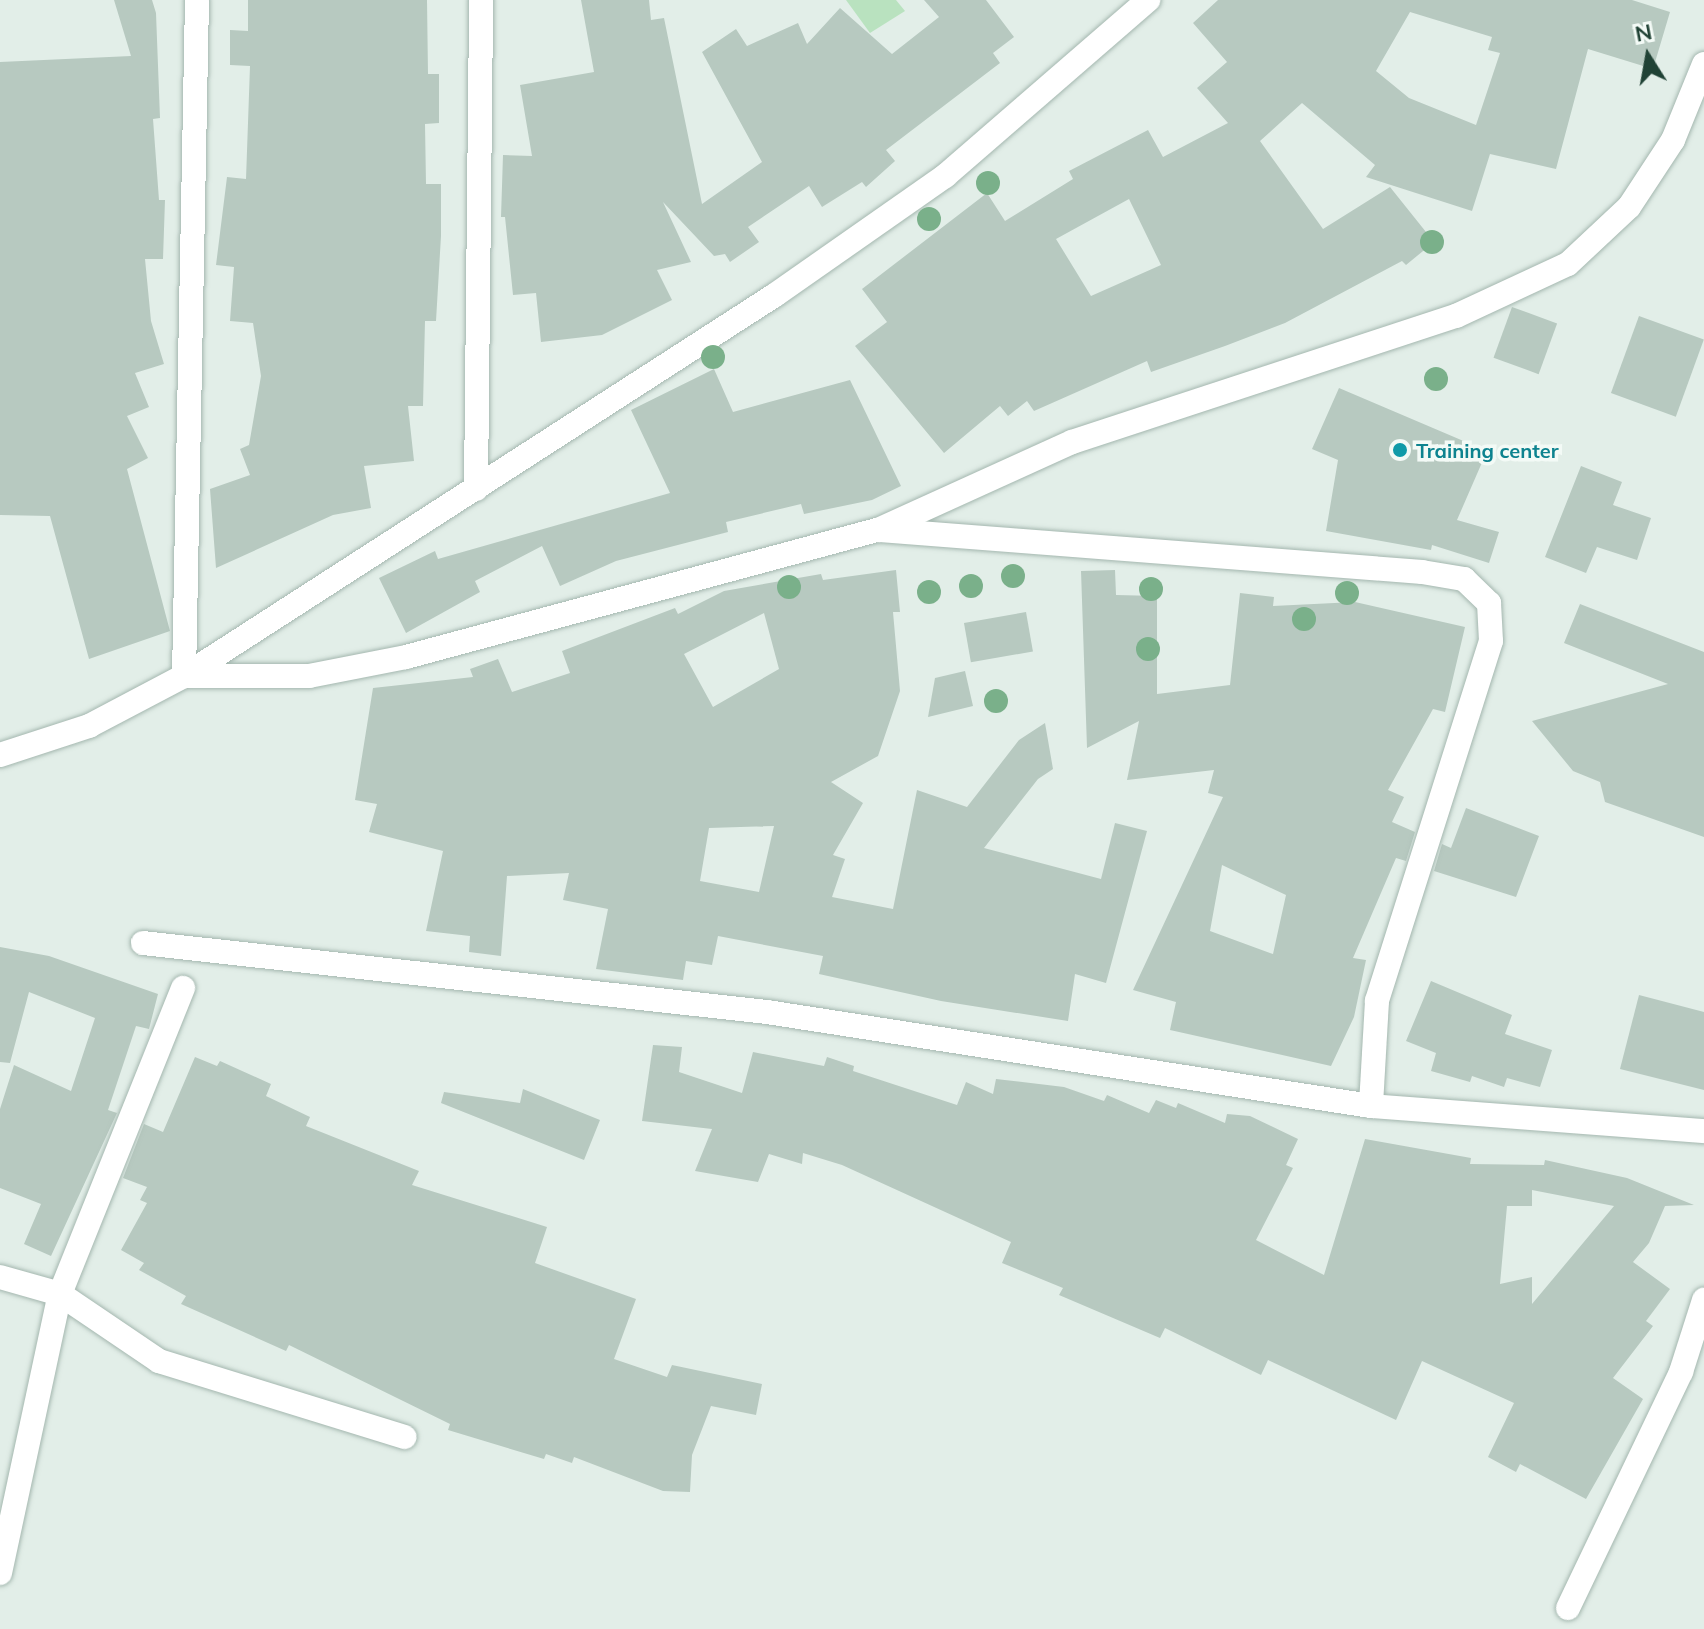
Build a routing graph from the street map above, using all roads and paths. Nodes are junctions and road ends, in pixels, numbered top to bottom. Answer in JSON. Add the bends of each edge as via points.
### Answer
{"nodes":[{"id":1,"x":197,"y":0,"type":"edge"},
{"id":2,"x":481,"y":0,"type":"edge"},
{"id":3,"x":1136,"y":5,"type":"edge"},
{"id":4,"x":1704,"y":64,"type":"edge"},
{"id":5,"x":476,"y":489,"type":"junction"},
{"id":6,"x":878,"y":530,"type":"junction"},
{"id":7,"x":184,"y":676,"type":"junction"},
{"id":8,"x":0,"y":755,"type":"edge"},
{"id":9,"x":143,"y":943,"type":"dead end"},
{"id":10,"x":183,"y":988,"type":"dead end"},
{"id":11,"x":1371,"y":1106,"type":"junction"},
{"id":12,"x":1704,"y":1131,"type":"edge"},
{"id":13,"x":0,"y":1277,"type":"edge"},
{"id":14,"x":60,"y":1294,"type":"junction"},
{"id":15,"x":1704,"y":1300,"type":"edge"},
{"id":16,"x":404,"y":1437,"type":"dead end"},
{"id":17,"x":0,"y":1573,"type":"edge"},
{"id":18,"x":1568,"y":1608,"type":"dead end"}],
"edges":[{"from":1,"to":7,"type":"street"},
{"from":2,"to":5,"type":"street"},
{"from":3,"to":5,"type":"street","via":[[945,176],[775,295]]},
{"from":4,"to":6,"type":"street","via":[[1673,140],[1629,207],[1568,264],[1456,316],[1072,442]]},
{"from":5,"to":7,"type":"street"},
{"from":6,"to":7,"type":"street","via":[[406,657],[309,676]]},
{"from":6,"to":11,"type":"street","via":[[1422,572],[1464,579],[1489,603],[1491,641],[1377,1001]]},
{"from":7,"to":8,"type":"street","via":[[89,726]]},
{"from":9,"to":11,"type":"street","via":[[767,1012]]},
{"from":10,"to":14,"type":"street"},
{"from":11,"to":12,"type":"street"},
{"from":13,"to":14,"type":"street"},
{"from":14,"to":16,"type":"street","via":[[159,1361]]},
{"from":14,"to":17,"type":"street"},
{"from":15,"to":18,"type":"street","via":[[1681,1372]]}]}
